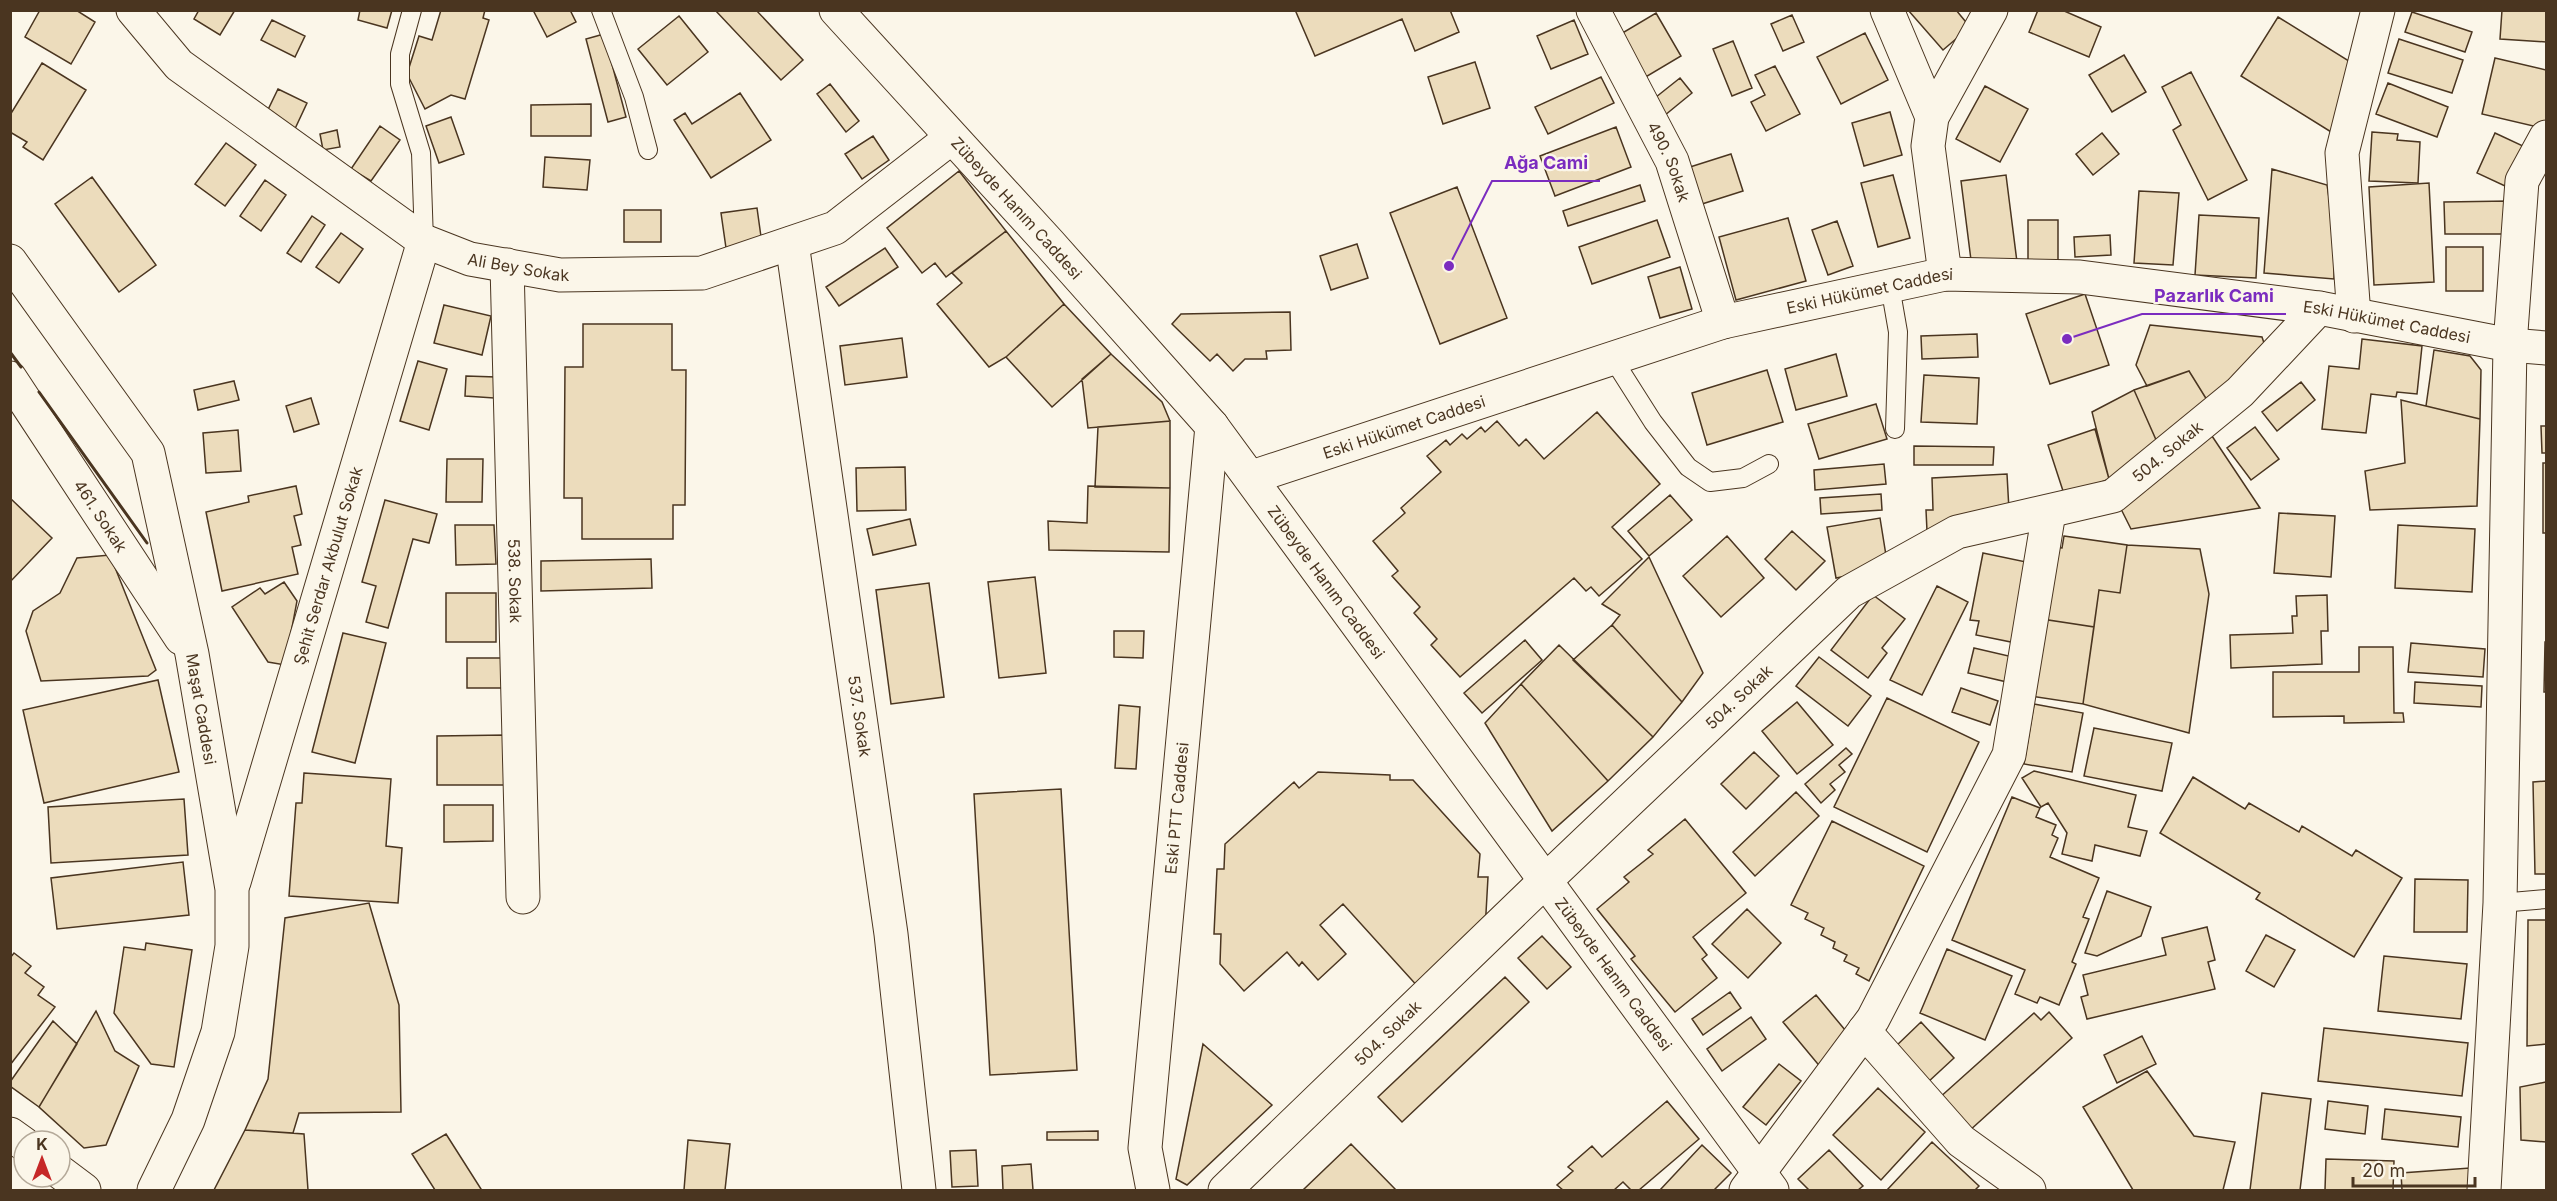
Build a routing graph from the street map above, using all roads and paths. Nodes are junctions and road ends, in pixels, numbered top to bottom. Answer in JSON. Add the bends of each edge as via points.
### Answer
{"nodes":[{"id":1,"x":133,"y":10,"type":"edge"},
{"id":2,"x":412,"y":10,"type":"edge"},
{"id":3,"x":601,"y":10,"type":"edge"},
{"id":4,"x":1593,"y":10,"type":"edge"},
{"id":5,"x":1887,"y":10,"type":"edge"},
{"id":6,"x":1991,"y":10,"type":"edge"},
{"id":7,"x":2378,"y":10,"type":"edge"},
{"id":8,"x":844,"y":11,"type":"edge"},
{"id":9,"x":1932,"y":117,"type":"junction"},
{"id":10,"x":2547,"y":137,"type":"edge"},
{"id":11,"x":951,"y":138,"type":"junction"},
{"id":12,"x":648,"y":150,"type":"dead end"},
{"id":13,"x":424,"y":241,"type":"junction"},
{"id":14,"x":792,"y":243,"type":"junction"},
{"id":15,"x":10,"y":261,"type":"edge"},
{"id":16,"x":507,"y":265,"type":"junction"},
{"id":17,"x":1944,"y":274,"type":"junction"},
{"id":18,"x":1890,"y":286,"type":"junction"},
{"id":19,"x":2319,"y":308,"type":"junction"},
{"id":20,"x":2354,"y":316,"type":"junction"},
{"id":21,"x":1723,"y":322,"type":"junction"},
{"id":22,"x":2510,"y":345,"type":"junction"},
{"id":23,"x":2547,"y":348,"type":"edge"},
{"id":24,"x":1613,"y":359,"type":"junction"},
{"id":25,"x":10,"y":378,"type":"edge"},
{"id":26,"x":1212,"y":426,"type":"junction"},
{"id":27,"x":1895,"y":429,"type":"dead end"},
{"id":28,"x":1769,"y":464,"type":"dead end"},
{"id":29,"x":1252,"y":477,"type":"junction"},
{"id":30,"x":2049,"y":512,"type":"junction"},
{"id":31,"x":192,"y":654,"type":"junction"},
{"id":32,"x":1545,"y":881,"type":"junction"},
{"id":33,"x":232,"y":889,"type":"junction"},
{"id":34,"x":523,"y":897,"type":"dead end"},
{"id":35,"x":2547,"y":899,"type":"edge"},
{"id":36,"x":2500,"y":903,"type":"junction"},
{"id":37,"x":1864,"y":1031,"type":"junction"},
{"id":38,"x":72,"y":1182,"type":"edge"},
{"id":39,"x":1759,"y":1185,"type":"edge"},
{"id":40,"x":84,"y":1191,"type":"edge"},
{"id":41,"x":154,"y":1191,"type":"edge"},
{"id":42,"x":919,"y":1191,"type":"edge"},
{"id":43,"x":1153,"y":1191,"type":"edge"},
{"id":44,"x":1225,"y":1191,"type":"edge"},
{"id":45,"x":2029,"y":1191,"type":"edge"},
{"id":46,"x":2484,"y":1191,"type":"edge"}],
"edges":[{"from":1,"to":13,"type":"street","name":"Ali Bey Sokak","via":[[179,64]]},
{"from":2,"to":13,"type":"lane","via":[[400,54],[400,84],[421,153]]},
{"from":3,"to":12,"type":"lane","via":[[634,98]]},
{"from":4,"to":21,"type":"street","name":"490. Sokak","via":[[1672,161]]},
{"from":5,"to":9,"type":"street"},
{"from":6,"to":9,"type":"street"},
{"from":7,"to":20,"type":"street","via":[[2342,153]]},
{"from":8,"to":11,"type":"street","name":"Zübeyde Hanım Caddesi"},
{"from":9,"to":17,"type":"street","via":[[1928,146]]},
{"from":10,"to":22,"type":"street","via":[[2522,181]]},
{"from":11,"to":14,"type":"street","name":"Ali Bey Sokak","via":[[835,228]]},
{"from":11,"to":26,"type":"street","name":"Zübeyde Hanım Caddesi"},
{"from":13,"to":16,"type":"street","name":"Ali Bey Sokak","via":[[470,259]]},
{"from":13,"to":33,"type":"street","name":"Şehit Serdar Akbulut Sokak"},
{"from":14,"to":16,"type":"street","name":"Ali Bey Sokak","via":[[702,273],[560,275]]},
{"from":14,"to":42,"type":"street","name":"537. Sokak","via":[[891,933]]},
{"from":15,"to":31,"type":"street","name":"Maşat Caddesi","via":[[148,453]]},
{"from":16,"to":34,"type":"street","name":"538. Sokak"},
{"from":17,"to":18,"type":"street","name":"Eski Hükümet Caddesi"},
{"from":17,"to":19,"type":"street","name":"Eski Hükümet Caddesi","via":[[2080,277]]},
{"from":18,"to":21,"type":"street","name":"Eski Hükümet Caddesi"},
{"from":18,"to":27,"type":"lane","via":[[1898,332]]},
{"from":19,"to":20,"type":"street","name":"Eski Hükümet Caddesi"},
{"from":19,"to":30,"type":"street","name":"504. Sokak","via":[[2240,392],[2113,496]]},
{"from":20,"to":22,"type":"street","name":"Eski Hükümet Caddesi"},
{"from":21,"to":24,"type":"street","name":"Eski Hükümet Caddesi"},
{"from":22,"to":23,"type":"street","name":"Eski Hükümet Caddesi"},
{"from":22,"to":36,"type":"street"},
{"from":24,"to":28,"type":"lane","via":[[1653,422],[1688,467],[1710,482],[1743,478]]},
{"from":24,"to":29,"type":"street","name":"Eski Hükümet Caddesi"},
{"from":25,"to":31,"type":"street","name":"461. Sokak"},
{"from":26,"to":29,"type":"street","name":"Zübeyde Hanım Caddesi"},
{"from":26,"to":43,"type":"street","name":"Eski PTT Caddesi","via":[[1145,1148]]},
{"from":29,"to":32,"type":"street","name":"Zübeyde Hanım Caddesi"},
{"from":30,"to":32,"type":"street","name":"504. Sokak","via":[[1957,532],[1849,592]]},
{"from":30,"to":37,"type":"street","via":[[2009,755]]},
{"from":31,"to":33,"type":"street","name":"Maşat Caddesi"},
{"from":32,"to":39,"type":"street","name":"Zübeyde Hanım Caddesi"},
{"from":32,"to":44,"type":"street","name":"504. Sokak"},
{"from":33,"to":41,"type":"street","name":"Maşat Caddesi","via":[[232,946],[218,1032],[189,1119]]},
{"from":35,"to":36,"type":"lane"},
{"from":36,"to":46,"type":"street"},
{"from":37,"to":39,"type":"street"},
{"from":37,"to":45,"type":"street","via":[[1961,1141]]},
{"from":38,"to":40,"type":"street"}]}
